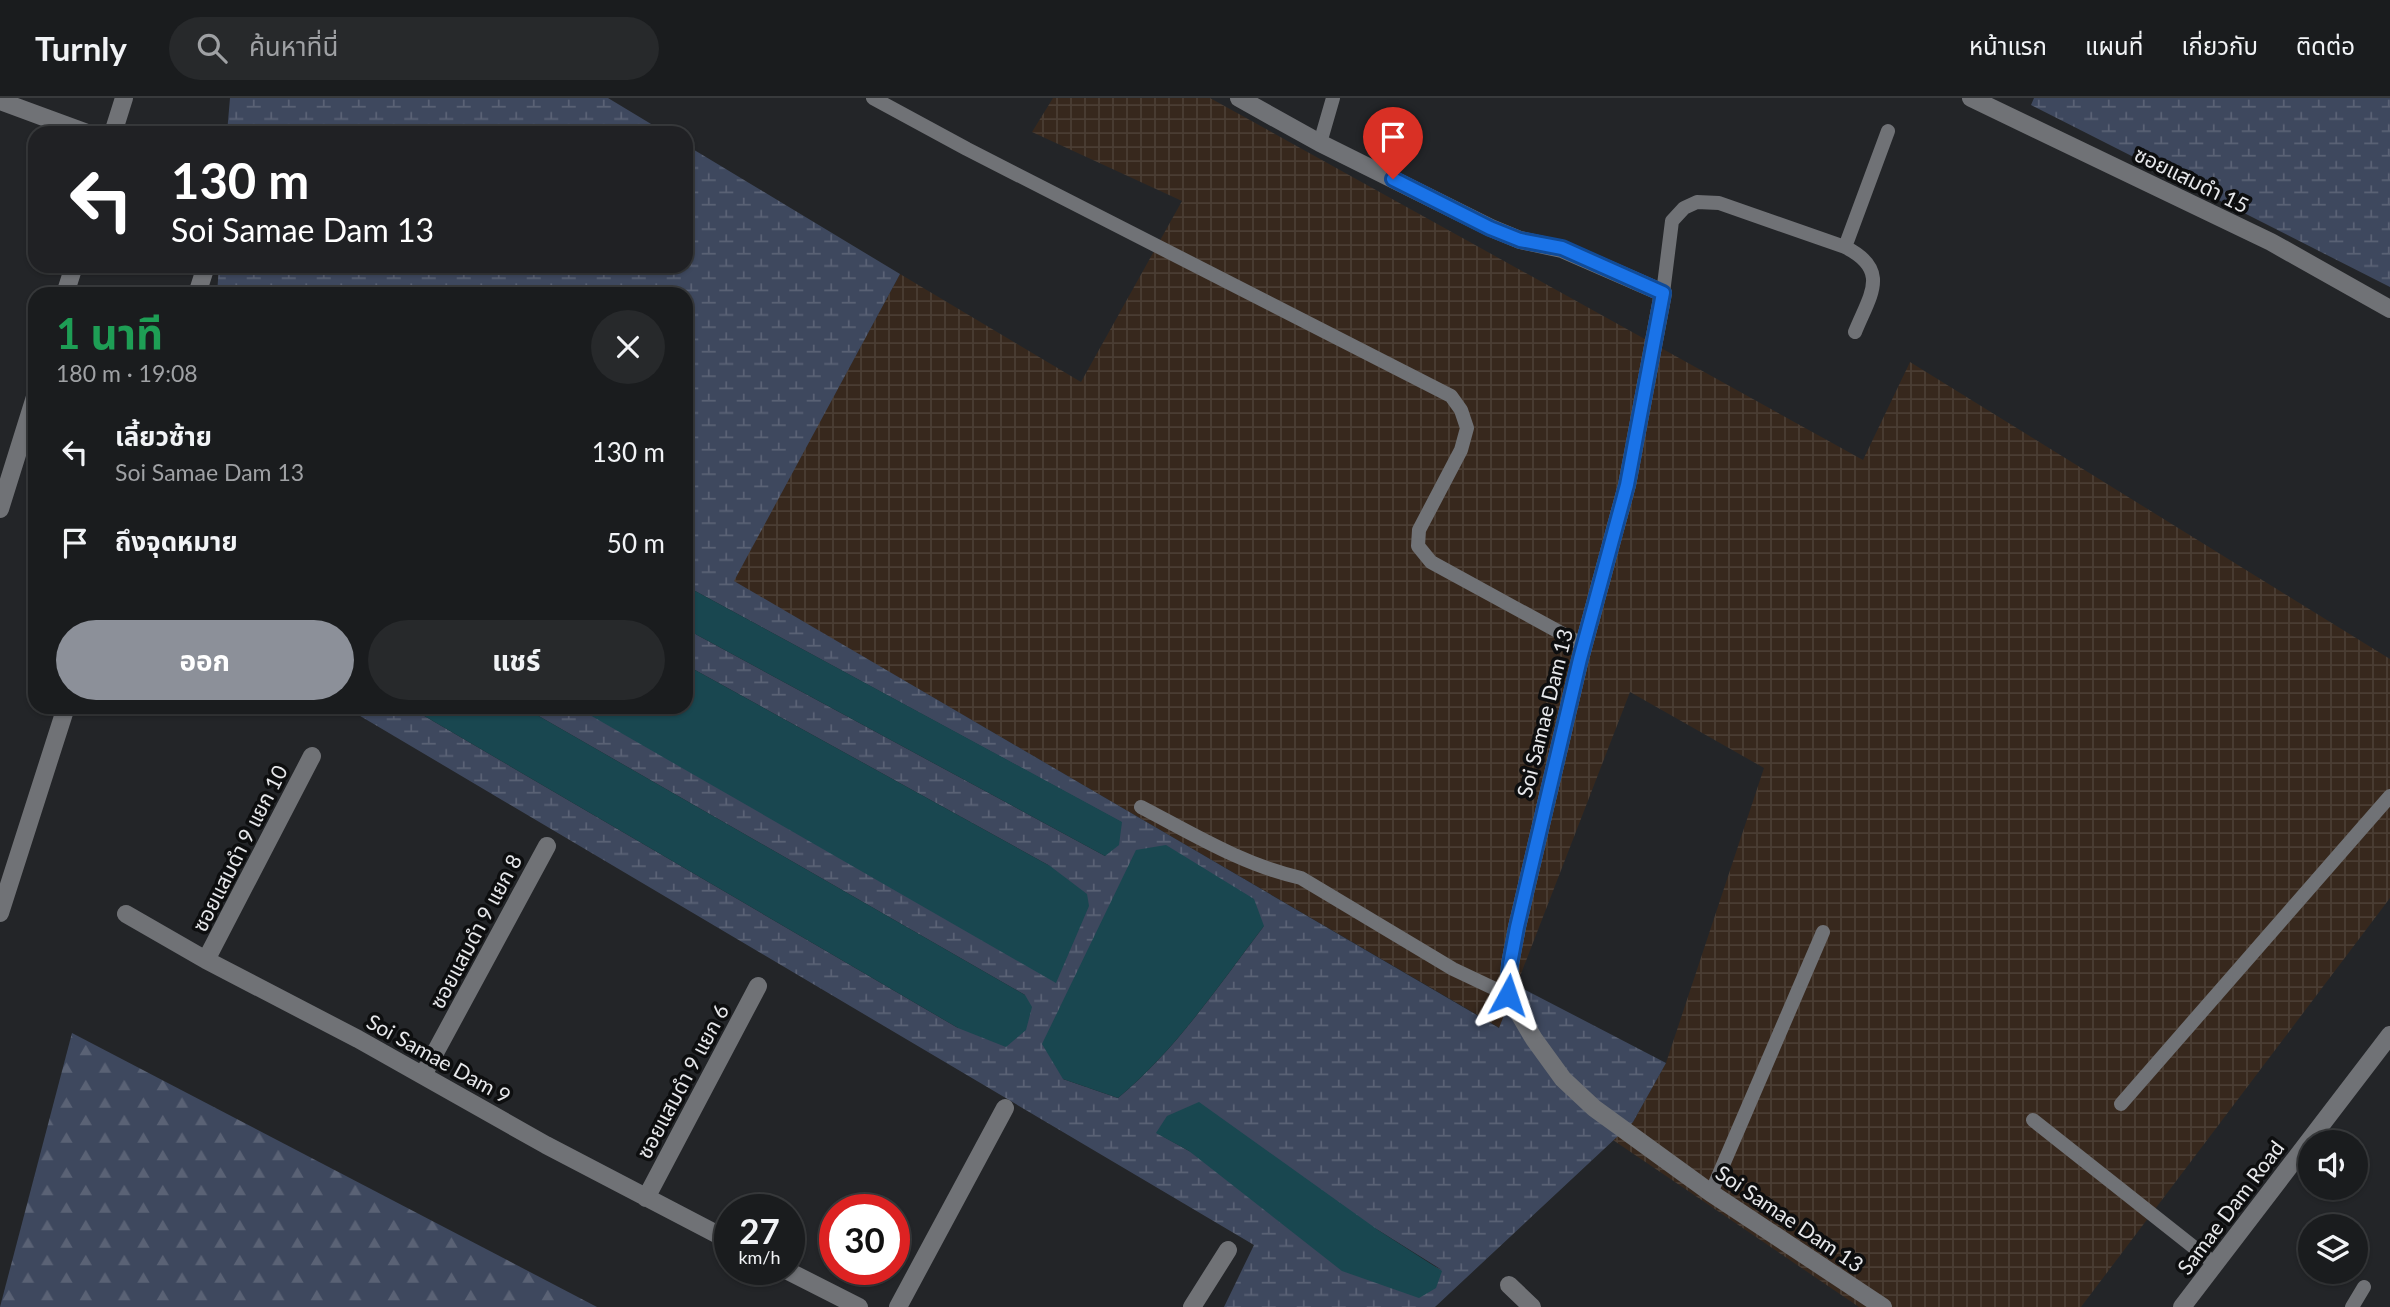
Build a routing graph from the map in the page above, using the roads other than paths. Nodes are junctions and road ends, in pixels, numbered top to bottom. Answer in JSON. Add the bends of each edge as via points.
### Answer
{"nodes":[{"id":1,"x":124,"y":98,"type":"edge"},
{"id":2,"x":873,"y":98,"type":"edge"},
{"id":3,"x":1239,"y":98,"type":"edge"},
{"id":4,"x":1333,"y":98,"type":"edge"},
{"id":5,"x":1971,"y":98,"type":"edge"},
{"id":6,"x":0,"y":101,"type":"edge"},
{"id":7,"x":68,"y":126,"type":"edge"},
{"id":8,"x":115,"y":126,"type":"edge"},
{"id":9,"x":1888,"y":131,"type":"dead end"},
{"id":10,"x":1320,"y":143,"type":"junction"},
{"id":11,"x":1845,"y":247,"type":"junction"},
{"id":12,"x":1663,"y":293,"type":"junction"},
{"id":13,"x":2390,"y":309,"type":"edge"},
{"id":14,"x":1855,"y":332,"type":"dead end"},
{"id":15,"x":28,"y":419,"type":"edge"},
{"id":16,"x":0,"y":509,"type":"edge"},
{"id":17,"x":1583,"y":646,"type":"junction"},
{"id":18,"x":64,"y":714,"type":"edge"},
{"id":19,"x":312,"y":756,"type":"dead end"},
{"id":20,"x":2390,"y":796,"type":"edge"},
{"id":21,"x":1141,"y":807,"type":"dead end"},
{"id":22,"x":547,"y":846,"type":"dead end"},
{"id":23,"x":0,"y":913,"type":"edge"},
{"id":24,"x":126,"y":914,"type":"dead end"},
{"id":25,"x":1823,"y":932,"type":"dead end"},
{"id":26,"x":206,"y":960,"type":"junction"},
{"id":27,"x":758,"y":986,"type":"dead end"},
{"id":28,"x":1508,"y":995,"type":"junction"},
{"id":29,"x":2390,"y":1035,"type":"edge"},
{"id":30,"x":423,"y":1075,"type":"junction"},
{"id":31,"x":2121,"y":1104,"type":"dead end"},
{"id":32,"x":1006,"y":1108,"type":"dead end"},
{"id":33,"x":2033,"y":1119,"type":"dead end"},
{"id":34,"x":1711,"y":1193,"type":"junction"},
{"id":35,"x":646,"y":1198,"type":"junction"},
{"id":36,"x":714,"y":1233,"type":"edge"},
{"id":37,"x":1228,"y":1250,"type":"dead end"},
{"id":38,"x":2216,"y":1264,"type":"junction"},
{"id":39,"x":805,"y":1280,"type":"edge"},
{"id":40,"x":1509,"y":1285,"type":"dead end"},
{"id":41,"x":2364,"y":1287,"type":"dead end"},
{"id":42,"x":859,"y":1307,"type":"edge"},
{"id":43,"x":898,"y":1307,"type":"edge"},
{"id":44,"x":1192,"y":1307,"type":"edge"},
{"id":45,"x":1532,"y":1307,"type":"edge"},
{"id":46,"x":1883,"y":1307,"type":"edge"},
{"id":47,"x":2182,"y":1307,"type":"edge"},
{"id":48,"x":2352,"y":1307,"type":"edge"}],
"edges":[{"from":1,"to":8,"type":"street"},
{"from":2,"to":17,"type":"lane","via":[[1451,396],[1467,428],[1461,450],[1419,530],[1418,546],[1431,562]]},
{"from":3,"to":10,"type":"street"},
{"from":4,"to":10,"type":"lane"},
{"from":5,"to":13,"type":"street","name":"ซอยแสมดำ 15","via":[[2270,242]]},
{"from":6,"to":7,"type":"street"},
{"from":9,"to":11,"type":"lane"},
{"from":10,"to":12,"type":"street","via":[[1490,228],[1520,240],[1562,248]]},
{"from":11,"to":12,"type":"lane","via":[[1719,203],[1697,202],[1672,221]]},
{"from":11,"to":14,"type":"lane","via":[[1863,256],[1874,286]]},
{"from":12,"to":17,"type":"street","name":"Soi Samae Dam 13","via":[[1627,485]]},
{"from":15,"to":16,"type":"street"},
{"from":17,"to":28,"type":"street","name":"Soi Samae Dam 13","via":[[1517,927]]},
{"from":18,"to":23,"type":"street"},
{"from":19,"to":26,"type":"street","name":"ซอยแสมดำ 9 แยก 10"},
{"from":20,"to":31,"type":"lane"},
{"from":21,"to":28,"type":"lane","via":[[1239,858],[1301,878],[1453,969]]},
{"from":22,"to":30,"type":"street","name":"ซอยแสมดำ 9 แยก 8"},
{"from":24,"to":26,"type":"street","name":"Soi Samae Dam 9"},
{"from":25,"to":34,"type":"lane"},
{"from":26,"to":30,"type":"street","name":"Soi Samae Dam 9"},
{"from":27,"to":35,"type":"street","name":"ซอยแสมดำ 9 แยก 6"},
{"from":28,"to":34,"type":"street","name":"Soi Samae Dam 13","via":[[1563,1079],[1594,1108]]},
{"from":29,"to":38,"type":"street","name":"Samae Dam Road"},
{"from":30,"to":35,"type":"street","name":"Soi Samae Dam 9"},
{"from":32,"to":43,"type":"street"},
{"from":33,"to":38,"type":"lane"},
{"from":34,"to":46,"type":"street","name":"Soi Samae Dam 13"},
{"from":35,"to":36,"type":"street","name":"Soi Samae Dam 9"},
{"from":37,"to":44,"type":"street"},
{"from":38,"to":47,"type":"street","name":"Samae Dam Road"},
{"from":39,"to":42,"type":"street"},
{"from":40,"to":45,"type":"street"},
{"from":41,"to":48,"type":"lane"}]}
